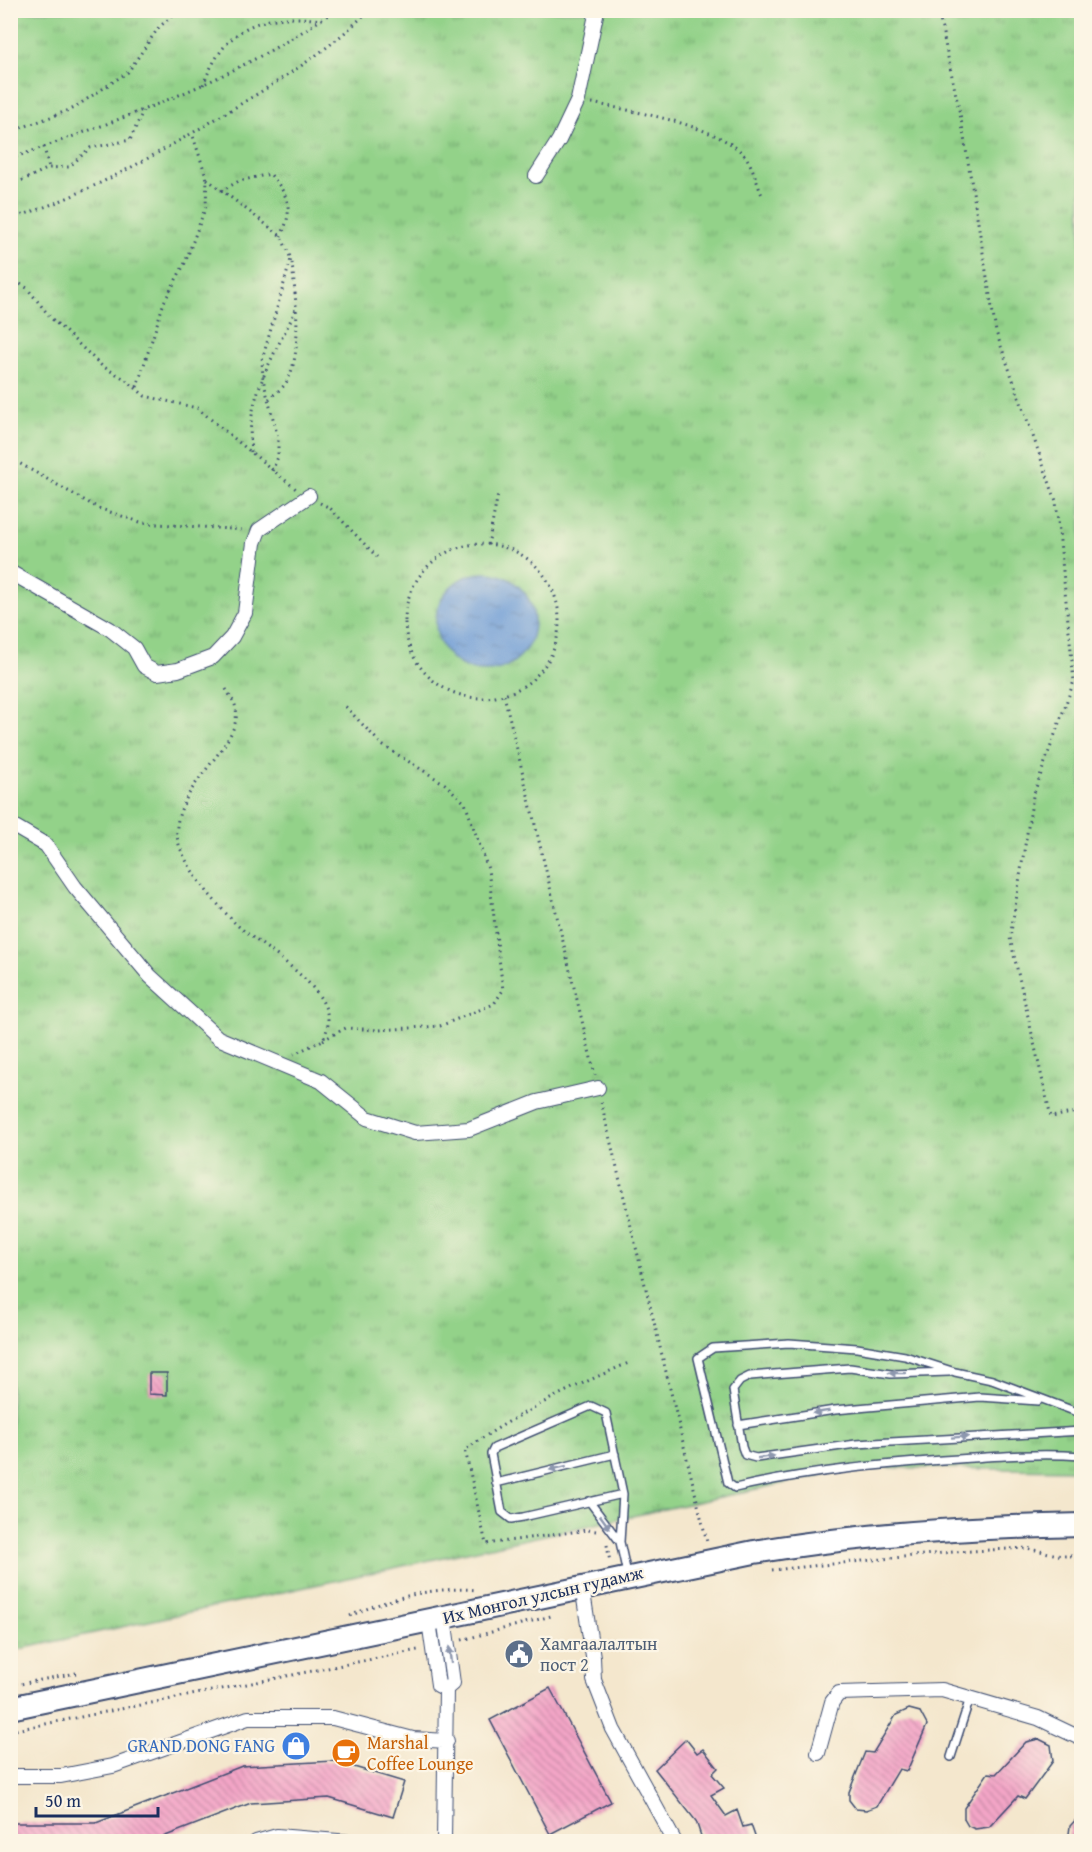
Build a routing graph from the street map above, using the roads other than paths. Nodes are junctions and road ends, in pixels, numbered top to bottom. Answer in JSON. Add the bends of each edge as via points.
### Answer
{"nodes":[{"id":1,"x":597,"y":10,"type":"edge"},
{"id":2,"x":536,"y":176,"type":"dead end"},
{"id":3,"x":309,"y":496,"type":"road end"},
{"id":4,"x":10,"y":572,"type":"edge"},
{"id":5,"x":10,"y":824,"type":"edge"},
{"id":6,"x":598,"y":1088,"type":"road end"},
{"id":7,"x":955,"y":1372,"type":"junction"},
{"id":8,"x":1046,"y":1402,"type":"junction"},
{"id":9,"x":1082,"y":1414,"type":"edge"},
{"id":10,"x":738,"y":1425,"type":"junction"},
{"id":11,"x":1082,"y":1431,"type":"edge"},
{"id":12,"x":615,"y":1455,"type":"junction"},
{"id":13,"x":1082,"y":1456,"type":"edge"},
{"id":14,"x":496,"y":1483,"type":"junction"},
{"id":15,"x":623,"y":1494,"type":"junction"},
{"id":16,"x":589,"y":1501,"type":"junction"},
{"id":17,"x":1082,"y":1525,"type":"edge"},
{"id":18,"x":620,"y":1542,"type":"junction"},
{"id":19,"x":619,"y":1571,"type":"junction"},
{"id":20,"x":584,"y":1597,"type":"junction"},
{"id":21,"x":436,"y":1619,"type":"junction"},
{"id":22,"x":446,"y":1689,"type":"junction"},
{"id":23,"x":970,"y":1698,"type":"junction"},
{"id":24,"x":10,"y":1708,"type":"edge"},
{"id":25,"x":1082,"y":1739,"type":"edge"},
{"id":26,"x":447,"y":1741,"type":"junction"},
{"id":27,"x":818,"y":1753,"type":"dead end"},
{"id":28,"x":951,"y":1757,"type":"dead end"},
{"id":29,"x":10,"y":1776,"type":"edge"},
{"id":30,"x":256,"y":1842,"type":"edge"},
{"id":31,"x":350,"y":1842,"type":"edge"},
{"id":32,"x":444,"y":1842,"type":"edge"},
{"id":33,"x":675,"y":1842,"type":"edge"}],
"edges":[{"from":1,"to":2,"type":"street","via":[[578,100]]},
{"from":3,"to":4,"type":"street","via":[[259,530],[244,613],[232,637],[213,657],[178,670],[157,673],[144,666],[134,648],[110,629]]},
{"from":5,"to":6,"type":"street","via":[[46,845],[75,887],[150,976],[218,1038],[321,1081],[367,1118],[415,1133],[469,1129],[537,1102]]},
{"from":7,"to":8,"type":"lane","via":[[992,1380]]},
{"from":7,"to":10,"type":"lane","one_way":true,"via":[[891,1374],[850,1368],[750,1376],[733,1390]]},
{"from":7,"to":13,"type":"lane","via":[[905,1356],[789,1343],[713,1348],[698,1358],[728,1483],[735,1488],[870,1464],[1044,1454]]},
{"from":8,"to":9,"type":"lane"},
{"from":8,"to":10,"type":"lane","one_way":true,"via":[[980,1397],[835,1410]]},
{"from":10,"to":11,"type":"lane","one_way":true,"via":[[745,1455],[756,1458],[856,1444]]},
{"from":12,"to":14,"type":"lane","one_way":true},
{"from":12,"to":14,"type":"lane","via":[[606,1413],[591,1406],[494,1448],[491,1454]]},
{"from":12,"to":15,"type":"lane"},
{"from":14,"to":16,"type":"lane","via":[[502,1512],[511,1519]]},
{"from":15,"to":16,"type":"lane"},
{"from":15,"to":18,"type":"lane"},
{"from":16,"to":18,"type":"lane","one_way":true},
{"from":17,"to":19,"type":"main road","name":"Их Монгол улсын гудамж","via":[[963,1528],[816,1542]]},
{"from":18,"to":19,"type":"lane"},
{"from":19,"to":20,"type":"main road","name":"Их Монгол улсын гудамж"},
{"from":20,"to":21,"type":"main road","name":"Их Монгол улсын гудамж"},
{"from":20,"to":33,"type":"street","via":[[594,1680],[613,1729]]},
{"from":21,"to":22,"type":"street","via":[[432,1647],[438,1685]]},
{"from":22,"to":21,"type":"street","one_way":true,"via":[[453,1683],[448,1644]]},
{"from":21,"to":24,"type":"main road","name":"Их Монгол улсын гудамж"},
{"from":22,"to":26,"type":"street"},
{"from":23,"to":25,"type":"street","via":[[1038,1718]]},
{"from":23,"to":27,"type":"street","via":[[942,1690],[839,1693],[832,1702]]},
{"from":23,"to":28,"type":"lane"},
{"from":26,"to":29,"type":"street","via":[[413,1739],[333,1719],[248,1718],[113,1766],[61,1776]]},
{"from":26,"to":32,"type":"street"},
{"from":30,"to":31,"type":"street","via":[[277,1836]]}]}
